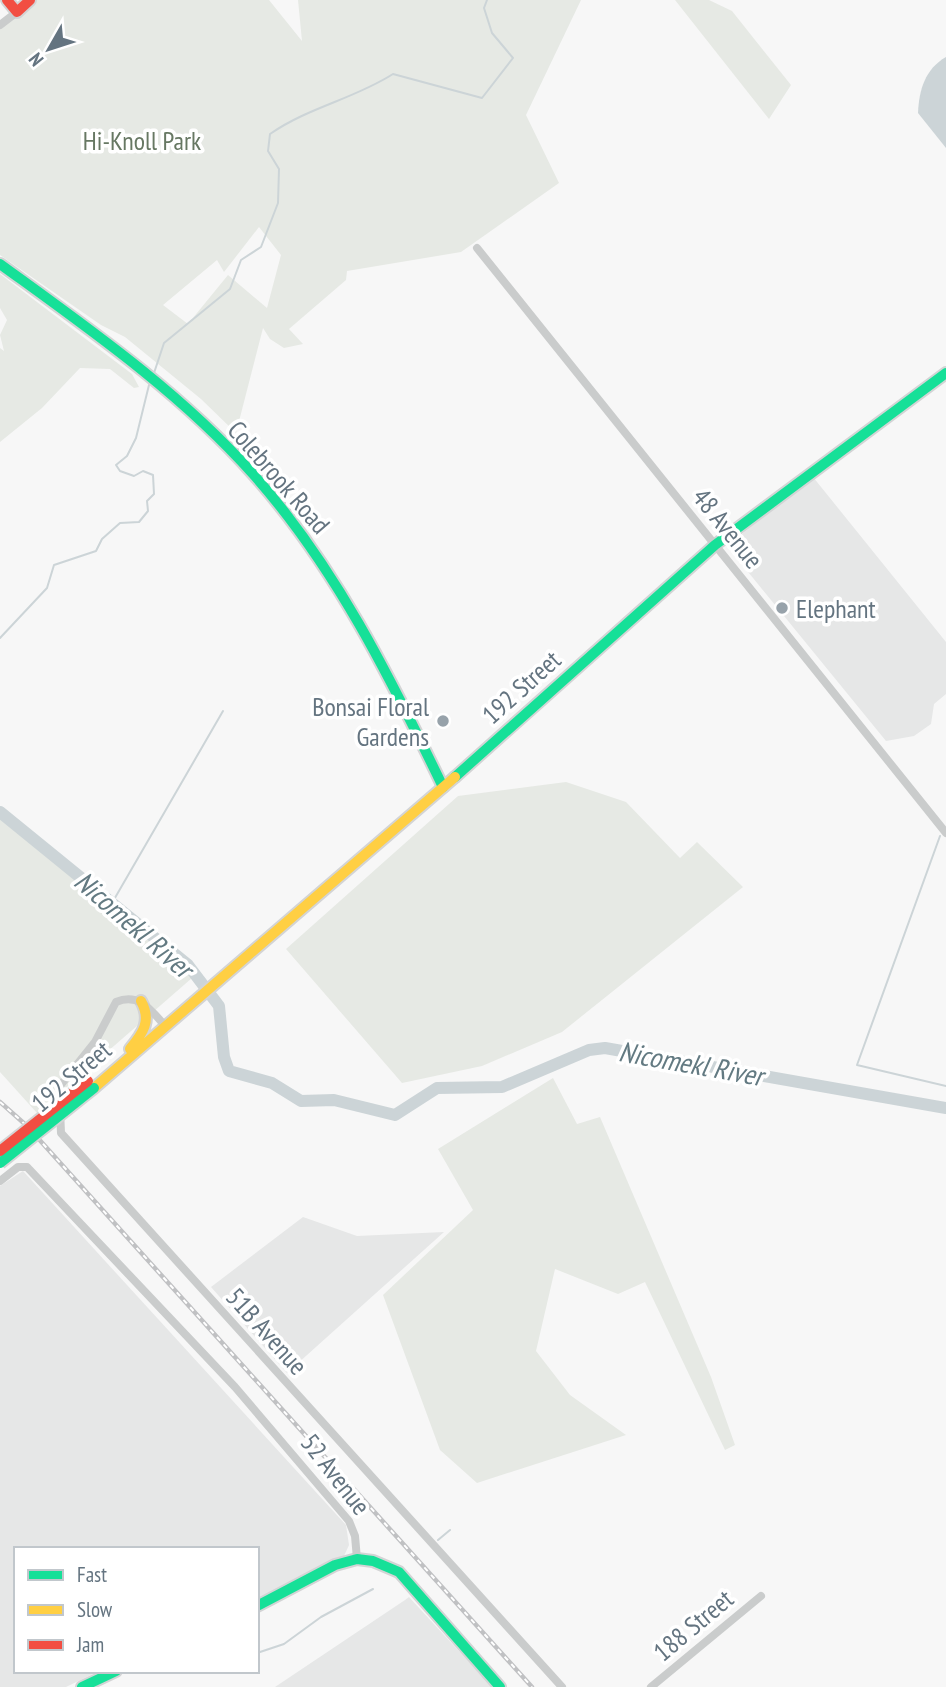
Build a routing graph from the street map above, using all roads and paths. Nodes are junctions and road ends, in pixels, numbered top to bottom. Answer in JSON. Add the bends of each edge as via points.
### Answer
{"nodes":[{"id":1,"x":7,"y":0,"type":"edge"},
{"id":2,"x":30,"y":0,"type":"edge"},
{"id":3,"x":17,"y":12,"type":"junction"},
{"id":4,"x":0,"y":25,"type":"edge"},
{"id":5,"x":477,"y":248,"type":"dead end"},
{"id":6,"x":0,"y":264,"type":"edge"},
{"id":7,"x":946,"y":373,"type":"edge"},
{"id":8,"x":715,"y":545,"type":"junction"},
{"id":9,"x":443,"y":787,"type":"junction"},
{"id":10,"x":946,"y":833,"type":"edge"},
{"id":11,"x":141,"y":1001,"type":"junction"},
{"id":12,"x":166,"y":1027,"type":"junction"},
{"id":13,"x":138,"y":1049,"type":"junction"},
{"id":14,"x":108,"y":1068,"type":"junction"},
{"id":15,"x":91,"y":1084,"type":"junction"},
{"id":16,"x":0,"y":1152,"type":"edge"},
{"id":17,"x":0,"y":1164,"type":"edge"},
{"id":18,"x":0,"y":1181,"type":"edge"},
{"id":19,"x":357,"y":1559,"type":"junction"},
{"id":20,"x":761,"y":1596,"type":"dead end"},
{"id":21,"x":259,"y":1605,"type":"edge"},
{"id":22,"x":112,"y":1673,"type":"edge"},
{"id":23,"x":82,"y":1687,"type":"edge"},
{"id":24,"x":500,"y":1687,"type":"edge"},
{"id":25,"x":562,"y":1687,"type":"edge"},
{"id":26,"x":651,"y":1687,"type":"edge"}],
"edges":[{"from":1,"to":3,"type":"main road"},
{"from":2,"to":3,"type":"main road"},
{"from":3,"to":4,"type":"street"},
{"from":5,"to":8,"type":"street","name":"48 Avenue"},
{"from":6,"to":9,"type":"main road","name":"Colebrook Road","via":[[158,383],[253,474],[307,541],[369,636]]},
{"from":7,"to":8,"type":"main road","name":"192 Street"},
{"from":8,"to":9,"type":"main road","name":"192 Street"},
{"from":8,"to":10,"type":"street","name":"48 Avenue"},
{"from":9,"to":12,"type":"main road","name":"192 Street"},
{"from":11,"to":12,"type":"street"},
{"from":11,"to":14,"type":"main road","via":[[148,1025]]},
{"from":11,"to":25,"type":"street","name":"51B Avenue","via":[[127,997],[110,1008],[95,1042],[62,1082],[58,1104],[61,1133]]},
{"from":12,"to":13,"type":"main road","name":"192 Street"},
{"from":13,"to":14,"type":"main road","name":"192 Street"},
{"from":13,"to":15,"type":"main road","name":"192 Street"},
{"from":14,"to":15,"type":"main road","name":"192 Street"},
{"from":15,"to":16,"type":"main road","name":"192 Street","bridge":true},
{"from":15,"to":17,"type":"main road","name":"192 Street","bridge":true},
{"from":18,"to":19,"type":"street","name":"52 Avenue","via":[[18,1167],[27,1167],[134,1278],[349,1521]]},
{"from":19,"to":21,"type":"main road"},
{"from":19,"to":24,"type":"main road","name":"52 Avenue","via":[[399,1572]]},
{"from":20,"to":26,"type":"street","name":"188 Street"},
{"from":22,"to":23,"type":"main road"}]}
